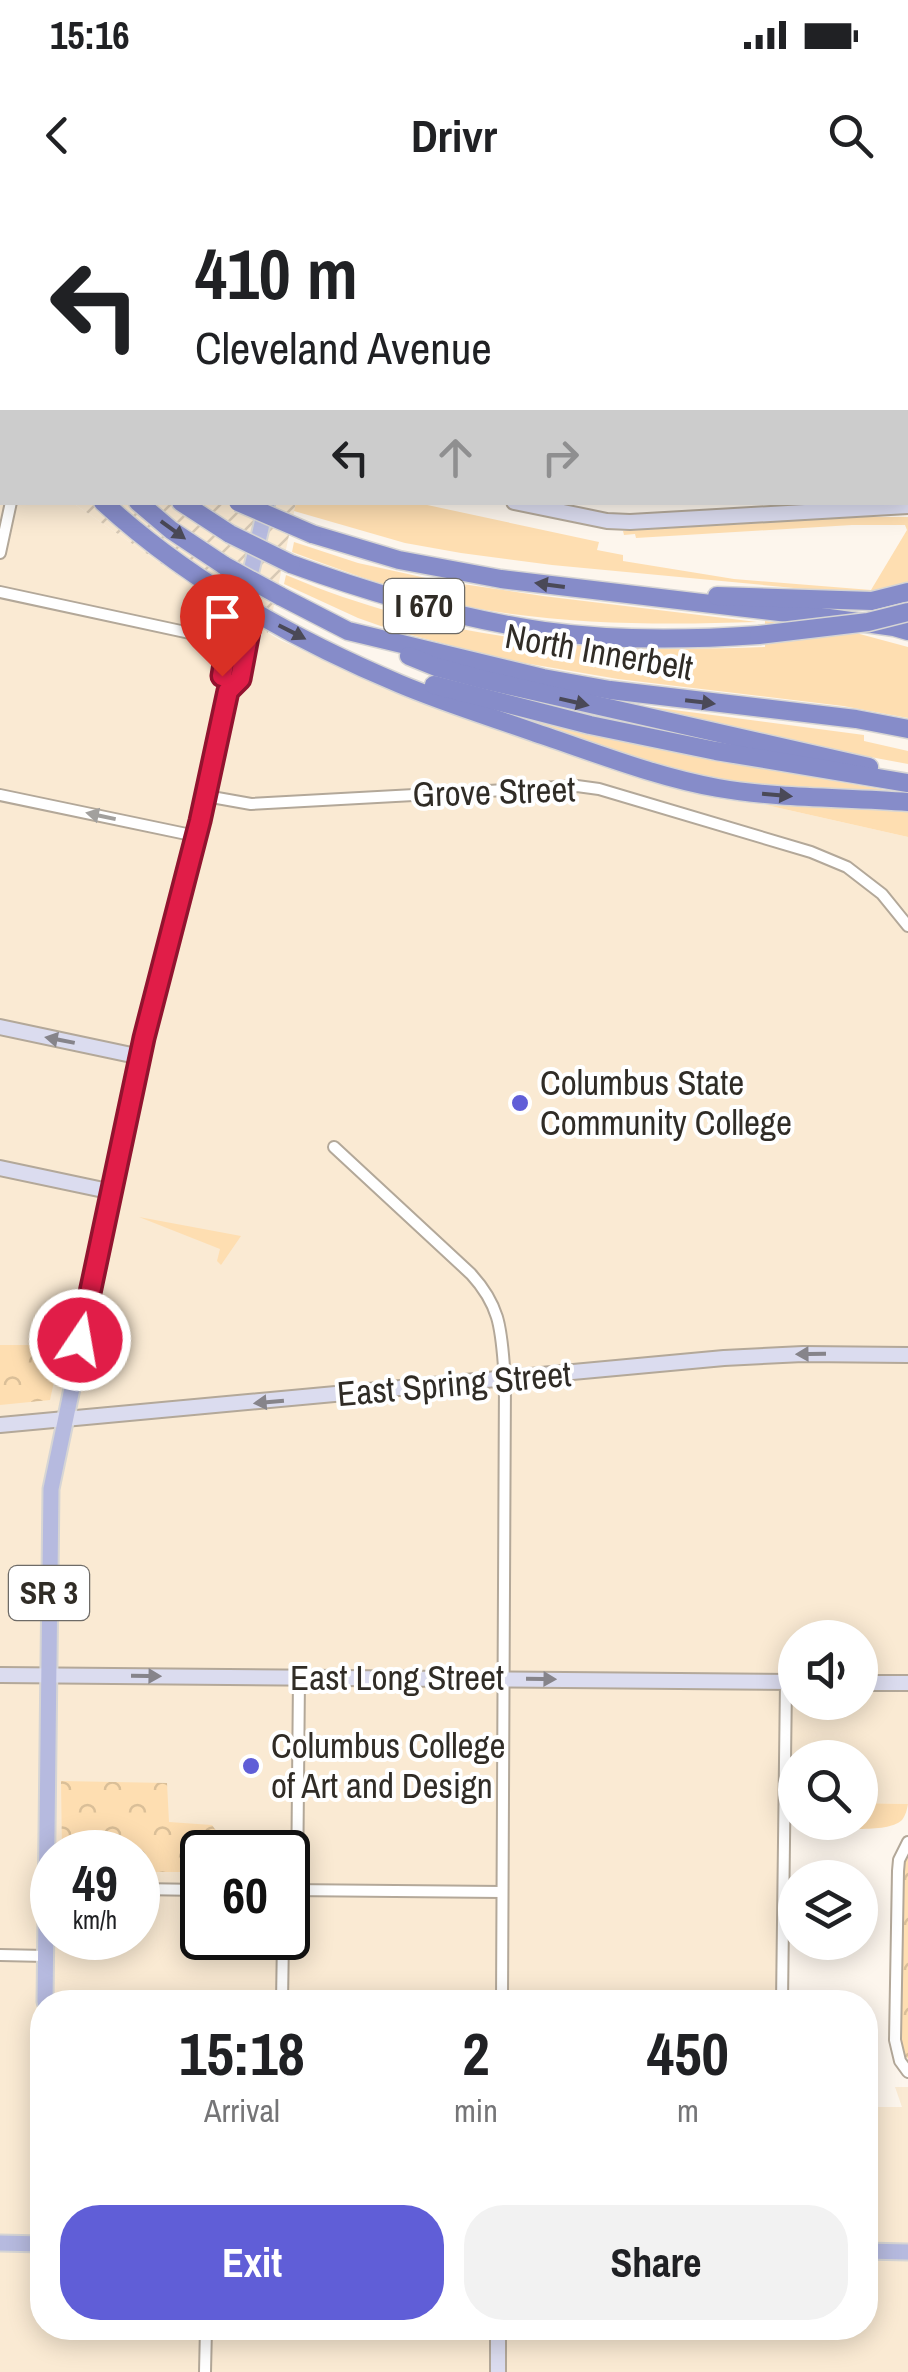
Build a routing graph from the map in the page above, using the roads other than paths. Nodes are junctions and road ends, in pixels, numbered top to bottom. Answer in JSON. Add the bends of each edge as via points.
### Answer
{"nodes":[{"id":1,"x":10,"y":505,"type":"edge"},
{"id":2,"x":106,"y":505,"type":"edge"},
{"id":3,"x":142,"y":505,"type":"edge"},
{"id":4,"x":185,"y":505,"type":"edge"},
{"id":5,"x":245,"y":505,"type":"edge"},
{"id":6,"x":266,"y":505,"type":"edge"},
{"id":7,"x":528,"y":505,"type":"edge"},
{"id":8,"x":908,"y":506,"type":"edge"},
{"id":9,"x":0,"y":553,"type":"edge"},
{"id":10,"x":0,"y":592,"type":"edge"},
{"id":11,"x":908,"y":592,"type":"edge"},
{"id":12,"x":647,"y":598,"type":"junction"},
{"id":13,"x":243,"y":606,"type":"junction"},
{"id":14,"x":908,"y":612,"type":"edge"},
{"id":15,"x":348,"y":630,"type":"junction"},
{"id":16,"x":908,"y":632,"type":"edge"},
{"id":17,"x":227,"y":641,"type":"junction"},
{"id":18,"x":341,"y":657,"type":"junction"},
{"id":19,"x":228,"y":691,"type":"junction"},
{"id":20,"x":908,"y":729,"type":"edge"},
{"id":21,"x":908,"y":774,"type":"edge"},
{"id":22,"x":908,"y":783,"type":"edge"},
{"id":23,"x":0,"y":795,"type":"edge"},
{"id":24,"x":206,"y":796,"type":"junction"},
{"id":25,"x":908,"y":802,"type":"edge"},
{"id":26,"x":196,"y":836,"type":"junction"},
{"id":27,"x":908,"y":926,"type":"edge"},
{"id":28,"x":0,"y":1027,"type":"edge"},
{"id":29,"x":141,"y":1057,"type":"junction"},
{"id":30,"x":334,"y":1147,"type":"dead end"},
{"id":31,"x":0,"y":1168,"type":"edge"},
{"id":32,"x":112,"y":1192,"type":"junction"},
{"id":33,"x":908,"y":1354,"type":"edge"},
{"id":34,"x":505,"y":1380,"type":"junction"},
{"id":35,"x":64,"y":1419,"type":"junction"},
{"id":36,"x":0,"y":1424,"type":"edge"},
{"id":37,"x":0,"y":1675,"type":"edge"},
{"id":38,"x":49,"y":1676,"type":"junction"},
{"id":39,"x":299,"y":1678,"type":"junction"},
{"id":40,"x":503,"y":1679,"type":"junction"},
{"id":41,"x":778,"y":1682,"type":"edge"},
{"id":42,"x":878,"y":1683,"type":"edge"},
{"id":43,"x":908,"y":1684,"type":"edge"},
{"id":44,"x":790,"y":1720,"type":"edge"},
{"id":45,"x":49,"y":1830,"type":"edge"},
{"id":46,"x":294,"y":1830,"type":"edge"},
{"id":47,"x":908,"y":1842,"type":"edge"},
{"id":48,"x":310,"y":1890,"type":"edge"},
{"id":49,"x":502,"y":1892,"type":"junction"},
{"id":50,"x":0,"y":1955,"type":"edge"},
{"id":51,"x":30,"y":1956,"type":"edge"},
{"id":52,"x":45,"y":1960,"type":"edge"},
{"id":53,"x":283,"y":1960,"type":"edge"},
{"id":54,"x":44,"y":1990,"type":"edge"},
{"id":55,"x":282,"y":1990,"type":"edge"},
{"id":56,"x":502,"y":1990,"type":"edge"},
{"id":57,"x":782,"y":1990,"type":"edge"},
{"id":58,"x":908,"y":2072,"type":"edge"},
{"id":59,"x":0,"y":2243,"type":"edge"},
{"id":60,"x":30,"y":2244,"type":"edge"},
{"id":61,"x":878,"y":2251,"type":"edge"},
{"id":62,"x":908,"y":2252,"type":"edge"},
{"id":63,"x":206,"y":2340,"type":"edge"},
{"id":64,"x":498,"y":2340,"type":"edge"},
{"id":65,"x":205,"y":2372,"type":"edge"},
{"id":66,"x":498,"y":2372,"type":"edge"}],
"edges":[{"from":1,"to":9,"type":"street"},
{"from":2,"to":13,"type":"highway"},
{"from":3,"to":15,"type":"highway","name":"North Innerbelt","one_way":true,"bridge":true,"via":[[252,582]]},
{"from":4,"to":14,"type":"highway","number":"I 670","bridge":true,"via":[[304,569],[398,600],[546,631],[657,639],[759,635]]},
{"from":12,"to":5,"type":"highway","name":"North Innerbelt","one_way":true,"bridge":true,"via":[[384,556]]},
{"from":6,"to":13,"type":"main road","number":"SR 3"},
{"from":7,"to":8,"type":"main road","via":[[630,522]]},
{"from":10,"to":17,"type":"street"},
{"from":11,"to":12,"type":"highway","via":[[872,601]]},
{"from":12,"to":16,"type":"highway","name":"North Innerbelt"},
{"from":13,"to":17,"type":"main road","number":"SR 3","via":[[231,620]]},
{"from":13,"to":18,"type":"highway","one_way":true},
{"from":13,"to":19,"type":"main road","number":"SR 3","via":[[250,626],[240,679]]},
{"from":15,"to":20,"type":"highway","name":"North Innerbelt","one_way":true,"via":[[559,682]]},
{"from":15,"to":21,"type":"highway","one_way":true,"via":[[485,680]]},
{"from":17,"to":19,"type":"main road","number":"SR 3","via":[[222,676]]},
{"from":18,"to":22,"type":"highway","via":[[590,725]]},
{"from":18,"to":25,"type":"highway","one_way":true,"via":[[435,697],[681,780],[748,793]]},
{"from":19,"to":24,"type":"main road","number":"SR 3"},
{"from":26,"to":23,"type":"street","one_way":true},
{"from":24,"to":26,"type":"main road","number":"SR 3"},
{"from":24,"to":27,"type":"street","name":"Grove Street","via":[[251,804],[589,787],[847,867]]},
{"from":26,"to":29,"type":"main road","number":"SR 3"},
{"from":29,"to":28,"type":"main road","one_way":true},
{"from":29,"to":32,"type":"main road","number":"SR 3"},
{"from":30,"to":34,"type":"street","via":[[486,1290],[499,1320]]},
{"from":31,"to":32,"type":"main road"},
{"from":32,"to":35,"type":"main road","number":"SR 3"},
{"from":33,"to":34,"type":"main road","name":"East Spring Street","one_way":true,"via":[[724,1358]]},
{"from":34,"to":35,"type":"main road","name":"East Spring Street","one_way":true},
{"from":34,"to":40,"type":"street"},
{"from":35,"to":36,"type":"main road","name":"East Spring Street"},
{"from":35,"to":38,"type":"main road","number":"SR 3","via":[[50,1503]]},
{"from":37,"to":38,"type":"main road","name":"East Long Street"},
{"from":38,"to":39,"type":"main road","name":"East Long Street","one_way":true},
{"from":38,"to":45,"type":"main road"},
{"from":39,"to":40,"type":"main road","name":"East Long Street"},
{"from":39,"to":46,"type":"street"},
{"from":40,"to":41,"type":"main road","name":"East Long Street","one_way":true},
{"from":40,"to":49,"type":"street"},
{"from":42,"to":43,"type":"main road"},
{"from":44,"to":57,"type":"street"},
{"from":47,"to":58,"type":"street","via":[[898,1871],[895,2040]]},
{"from":48,"to":49,"type":"street"},
{"from":49,"to":56,"type":"street"},
{"from":50,"to":51,"type":"street"},
{"from":52,"to":54,"type":"main road"},
{"from":53,"to":55,"type":"street"},
{"from":59,"to":60,"type":"main road"},
{"from":61,"to":62,"type":"main road"},
{"from":63,"to":65,"type":"street"},
{"from":64,"to":66,"type":"main road"}]}
